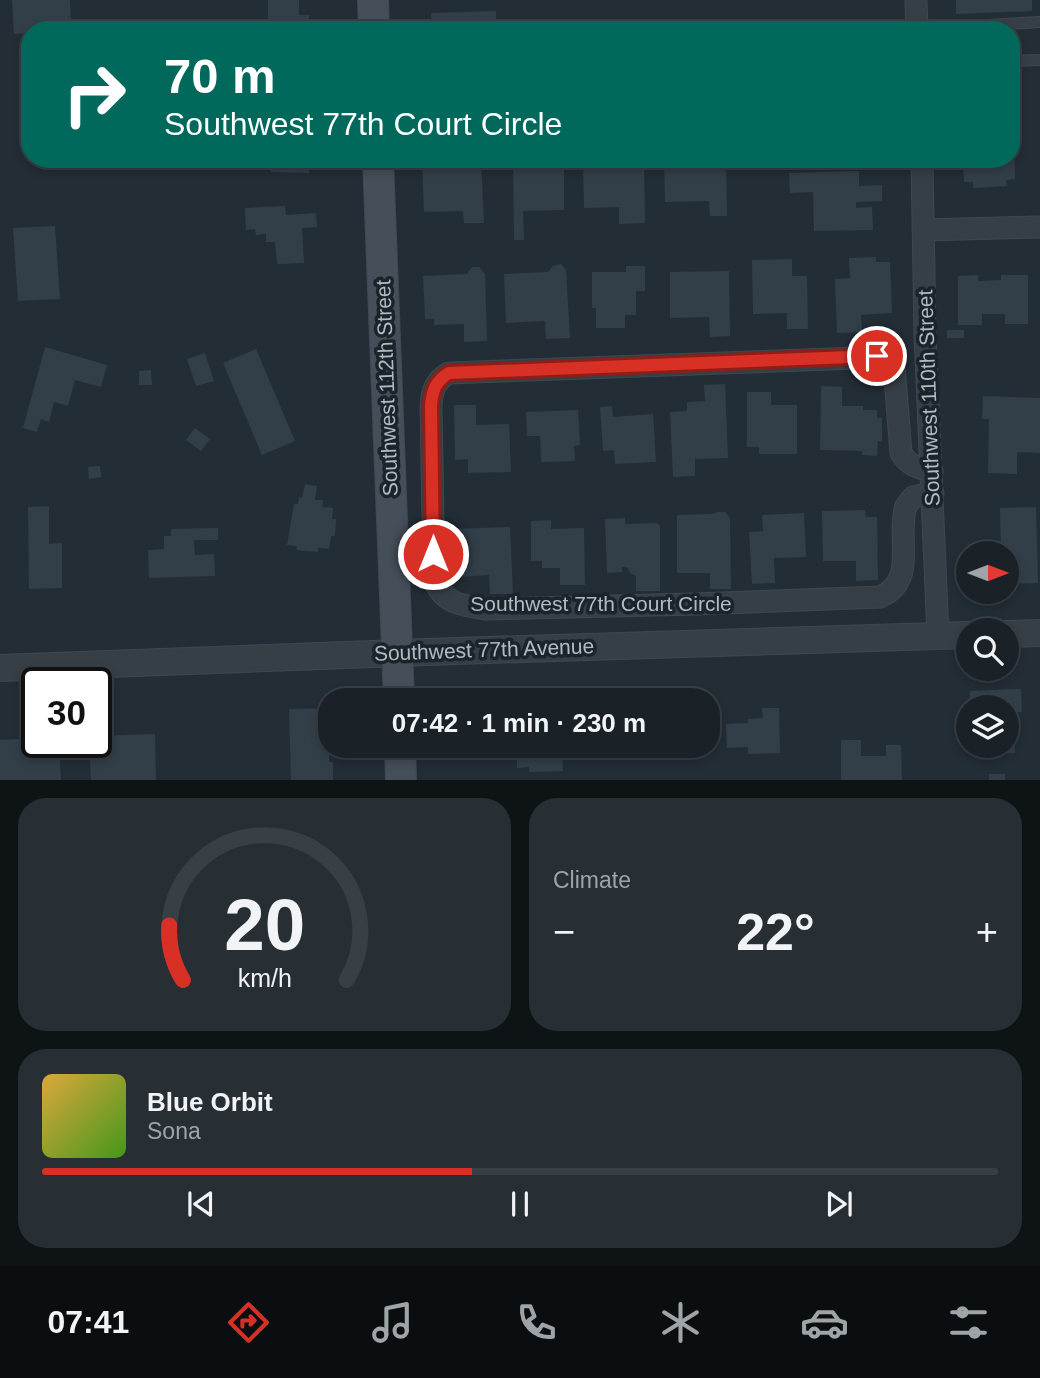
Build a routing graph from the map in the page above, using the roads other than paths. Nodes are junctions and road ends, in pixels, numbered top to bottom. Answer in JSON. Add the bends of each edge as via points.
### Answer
{"nodes":[{"id":1,"x":373,"y":0,"type":"edge"},
{"id":2,"x":916,"y":0,"type":"edge"},
{"id":3,"x":970,"y":13,"type":"dead end"},
{"id":4,"x":374,"y":21,"type":"edge"},
{"id":5,"x":917,"y":21,"type":"edge"},
{"id":6,"x":970,"y":21,"type":"edge"},
{"id":7,"x":1040,"y":22,"type":"edge"},
{"id":8,"x":1020,"y":24,"type":"edge"},
{"id":9,"x":1040,"y":60,"type":"edge"},
{"id":10,"x":1020,"y":61,"type":"edge"},
{"id":11,"x":378,"y":168,"type":"edge"},
{"id":12,"x":922,"y":168,"type":"edge"},
{"id":13,"x":1040,"y":227,"type":"edge"},
{"id":14,"x":923,"y":230,"type":"junction"},
{"id":15,"x":897,"y":403,"type":"junction"},
{"id":16,"x":929,"y":409,"type":"junction"},
{"id":17,"x":932,"y":471,"type":"junction"},
{"id":18,"x":933,"y":493,"type":"junction"},
{"id":19,"x":1040,"y":633,"type":"edge"},
{"id":20,"x":1019,"y":634,"type":"edge"},
{"id":21,"x":956,"y":635,"type":"edge"},
{"id":22,"x":938,"y":636,"type":"junction"},
{"id":23,"x":397,"y":653,"type":"junction"},
{"id":24,"x":0,"y":668,"type":"edge"},
{"id":25,"x":398,"y":688,"type":"edge"},
{"id":26,"x":400,"y":758,"type":"edge"},
{"id":27,"x":401,"y":779,"type":"edge"}],
"edges":[{"from":1,"to":4,"type":"main road"},
{"from":2,"to":5,"type":"street"},
{"from":3,"to":6,"type":"lane"},
{"from":7,"to":8,"type":"lane"},
{"from":9,"to":10,"type":"lane"},
{"from":11,"to":23,"type":"main road","name":"Southwest 112th Street"},
{"from":12,"to":14,"type":"street","name":"Southwest 110th Street"},
{"from":13,"to":14,"type":"street"},
{"from":14,"to":16,"type":"street","name":"Southwest 110th Street"},
{"from":15,"to":16,"type":"street"},
{"from":15,"to":17,"type":"street","via":[[901,453],[915,467]]},
{"from":15,"to":18,"type":"street","name":"Southwest 77th Court Circle","via":[[894,366],[877,356],[449,373],[434,387],[431,406],[437,589],[453,603],[486,608],[880,597],[889,593],[904,569],[908,501]]},
{"from":16,"to":17,"type":"street","name":"Southwest 110th Street"},
{"from":17,"to":18,"type":"street","name":"Southwest 110th Street"},
{"from":18,"to":22,"type":"street","name":"Southwest 110th Street"},
{"from":19,"to":20,"type":"street"},
{"from":21,"to":22,"type":"street","name":"Southwest 77th Avenue"},
{"from":22,"to":23,"type":"street","name":"Southwest 77th Avenue"},
{"from":23,"to":24,"type":"street","name":"Southwest 77th Avenue"},
{"from":23,"to":25,"type":"main road","name":"Southwest 112th Street"},
{"from":26,"to":27,"type":"main road"}]}
